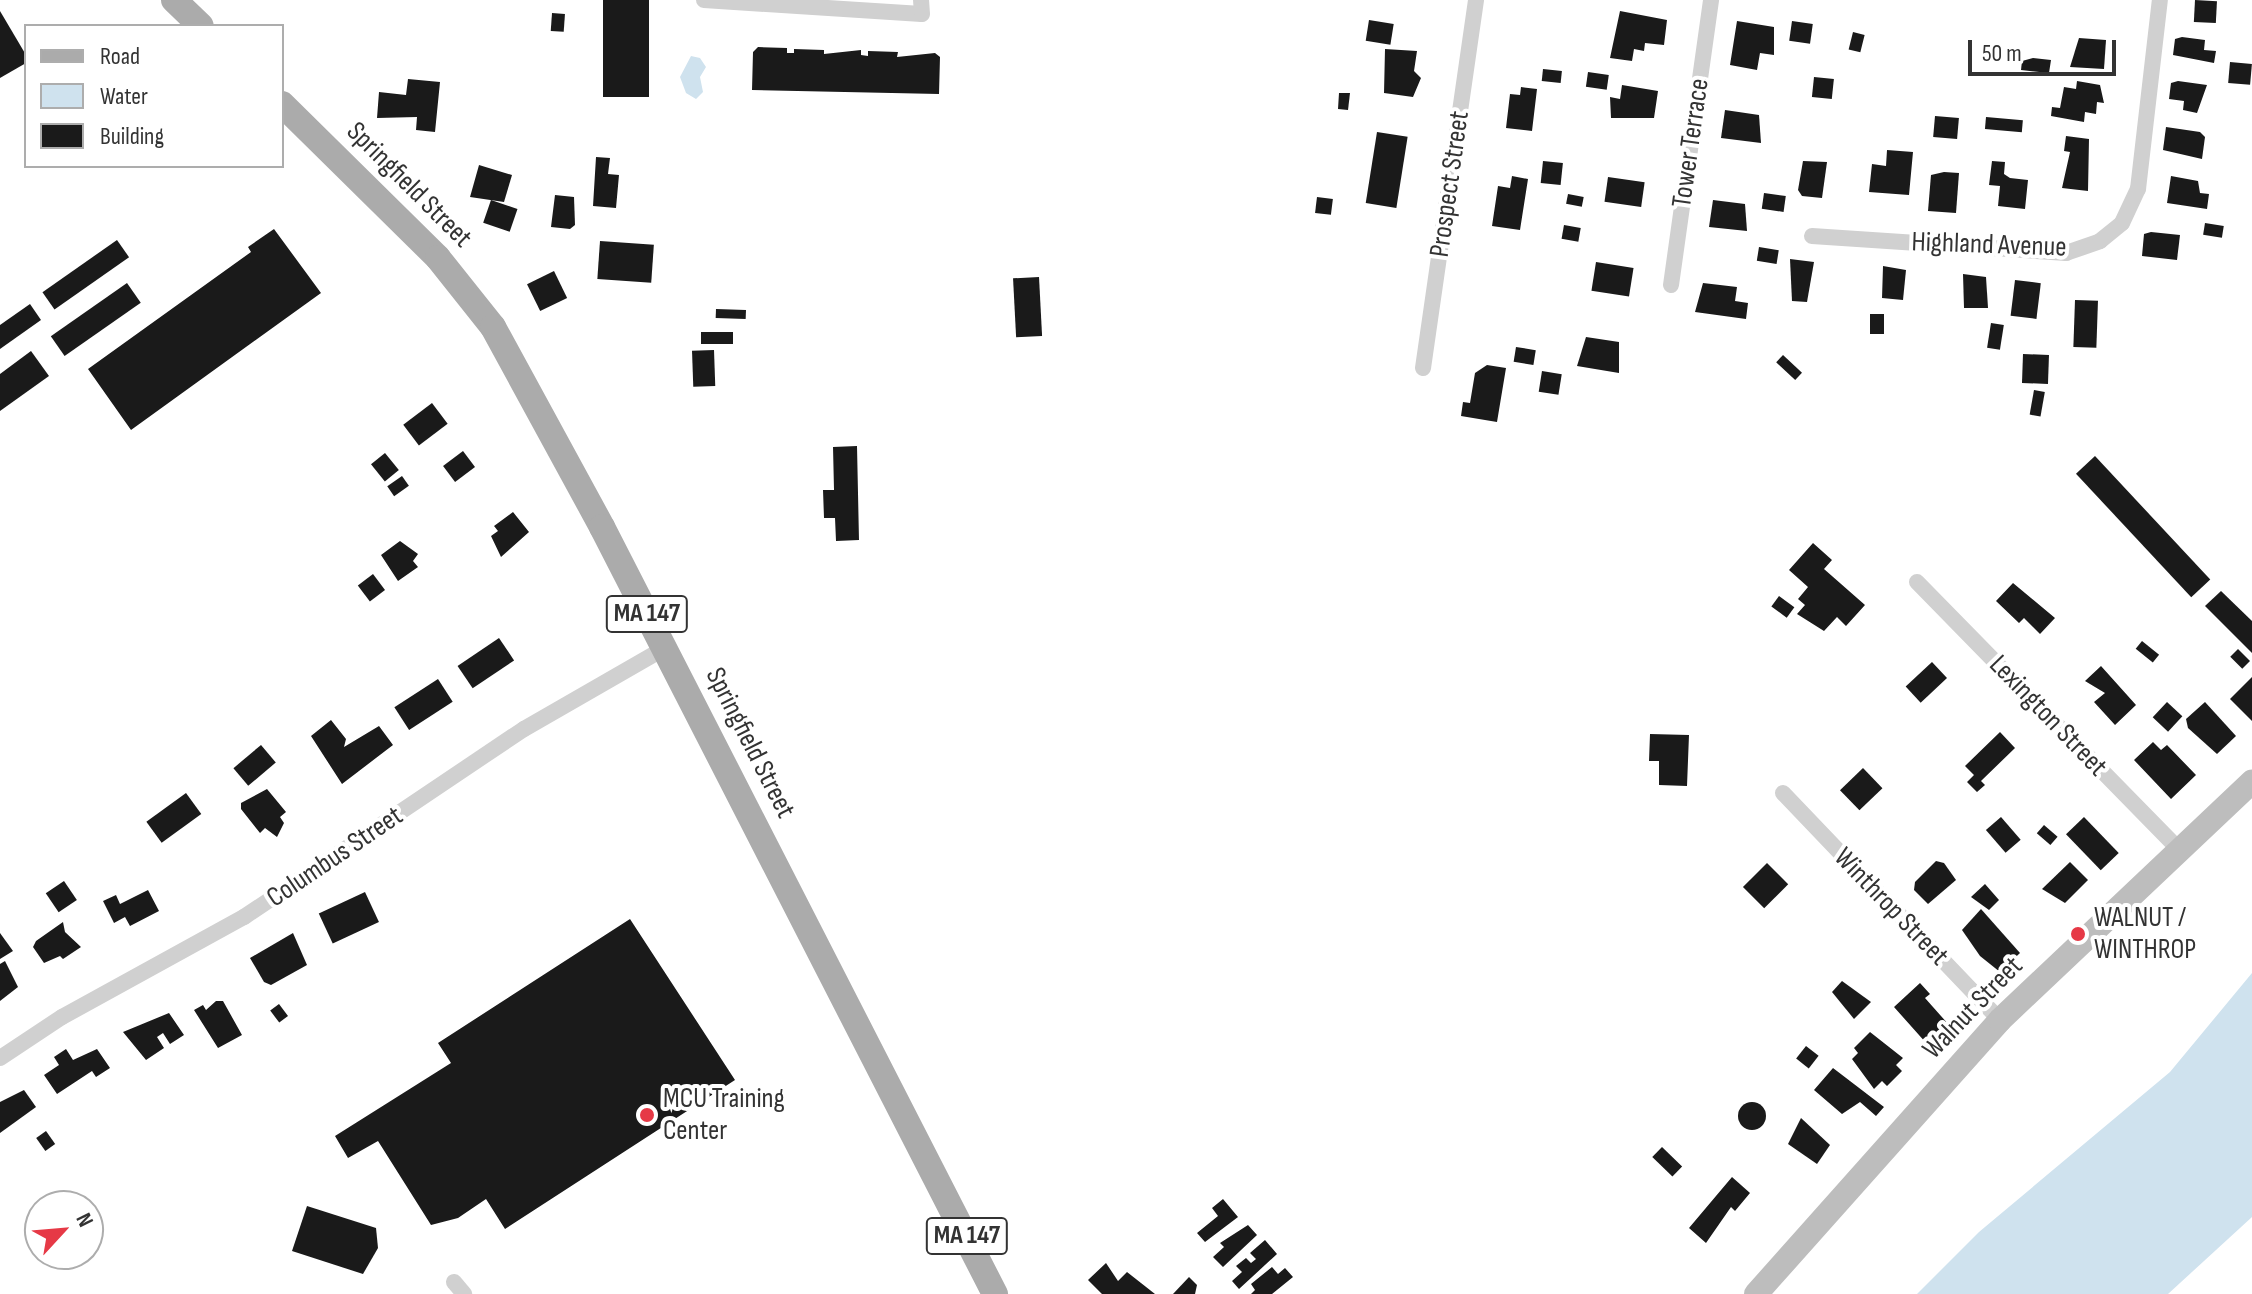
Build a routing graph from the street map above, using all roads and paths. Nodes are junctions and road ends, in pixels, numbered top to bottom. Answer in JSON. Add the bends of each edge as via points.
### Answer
{"nodes":[{"id":1,"x":174,"y":0,"type":"edge"},
{"id":2,"x":1476,"y":0,"type":"edge"},
{"id":3,"x":1711,"y":0,"type":"edge"},
{"id":4,"x":2160,"y":0,"type":"edge"},
{"id":5,"x":704,"y":1,"type":"edge"},
{"id":6,"x":921,"y":7,"type":"edge"},
{"id":7,"x":199,"y":24,"type":"edge"},
{"id":8,"x":284,"y":106,"type":"edge"},
{"id":9,"x":1812,"y":236,"type":"dead end"},
{"id":10,"x":1671,"y":285,"type":"dead end"},
{"id":11,"x":1423,"y":368,"type":"dead end"},
{"id":12,"x":1917,"y":582,"type":"dead end"},
{"id":13,"x":665,"y":648,"type":"junction"},
{"id":14,"x":2252,"y":782,"type":"edge"},
{"id":15,"x":1783,"y":793,"type":"dead end"},
{"id":16,"x":2180,"y":851,"type":"junction"},
{"id":17,"x":2000,"y":1020,"type":"junction"},
{"id":18,"x":0,"y":1058,"type":"edge"},
{"id":19,"x":995,"y":1294,"type":"edge"},
{"id":20,"x":1756,"y":1294,"type":"edge"}],
"edges":[{"from":1,"to":7,"type":"main road"},
{"from":2,"to":11,"type":"street","name":"Prospect Street"},
{"from":3,"to":10,"type":"street","name":"Tower Terrace"},
{"from":4,"to":9,"type":"street","name":"Highland Avenue","via":[[2138,189],[2122,223],[2100,241],[2066,253]]},
{"from":5,"to":6,"type":"street"},
{"from":8,"to":13,"type":"main road","name":"Springfield Street","number":"MA 147","via":[[467,289],[507,352]]},
{"from":12,"to":16,"type":"street","name":"Lexington Street"},
{"from":13,"to":18,"type":"street","name":"Columbus Street","via":[[524,729],[244,917],[62,1017]]},
{"from":13,"to":19,"type":"main road","name":"Springfield Street","number":"MA 147"},
{"from":14,"to":16,"type":"main road","name":"Walnut Street"},
{"from":15,"to":17,"type":"street","name":"Winthrop Street"},
{"from":16,"to":17,"type":"main road","name":"Walnut Street"},
{"from":17,"to":20,"type":"main road","name":"Walnut Street"}]}
